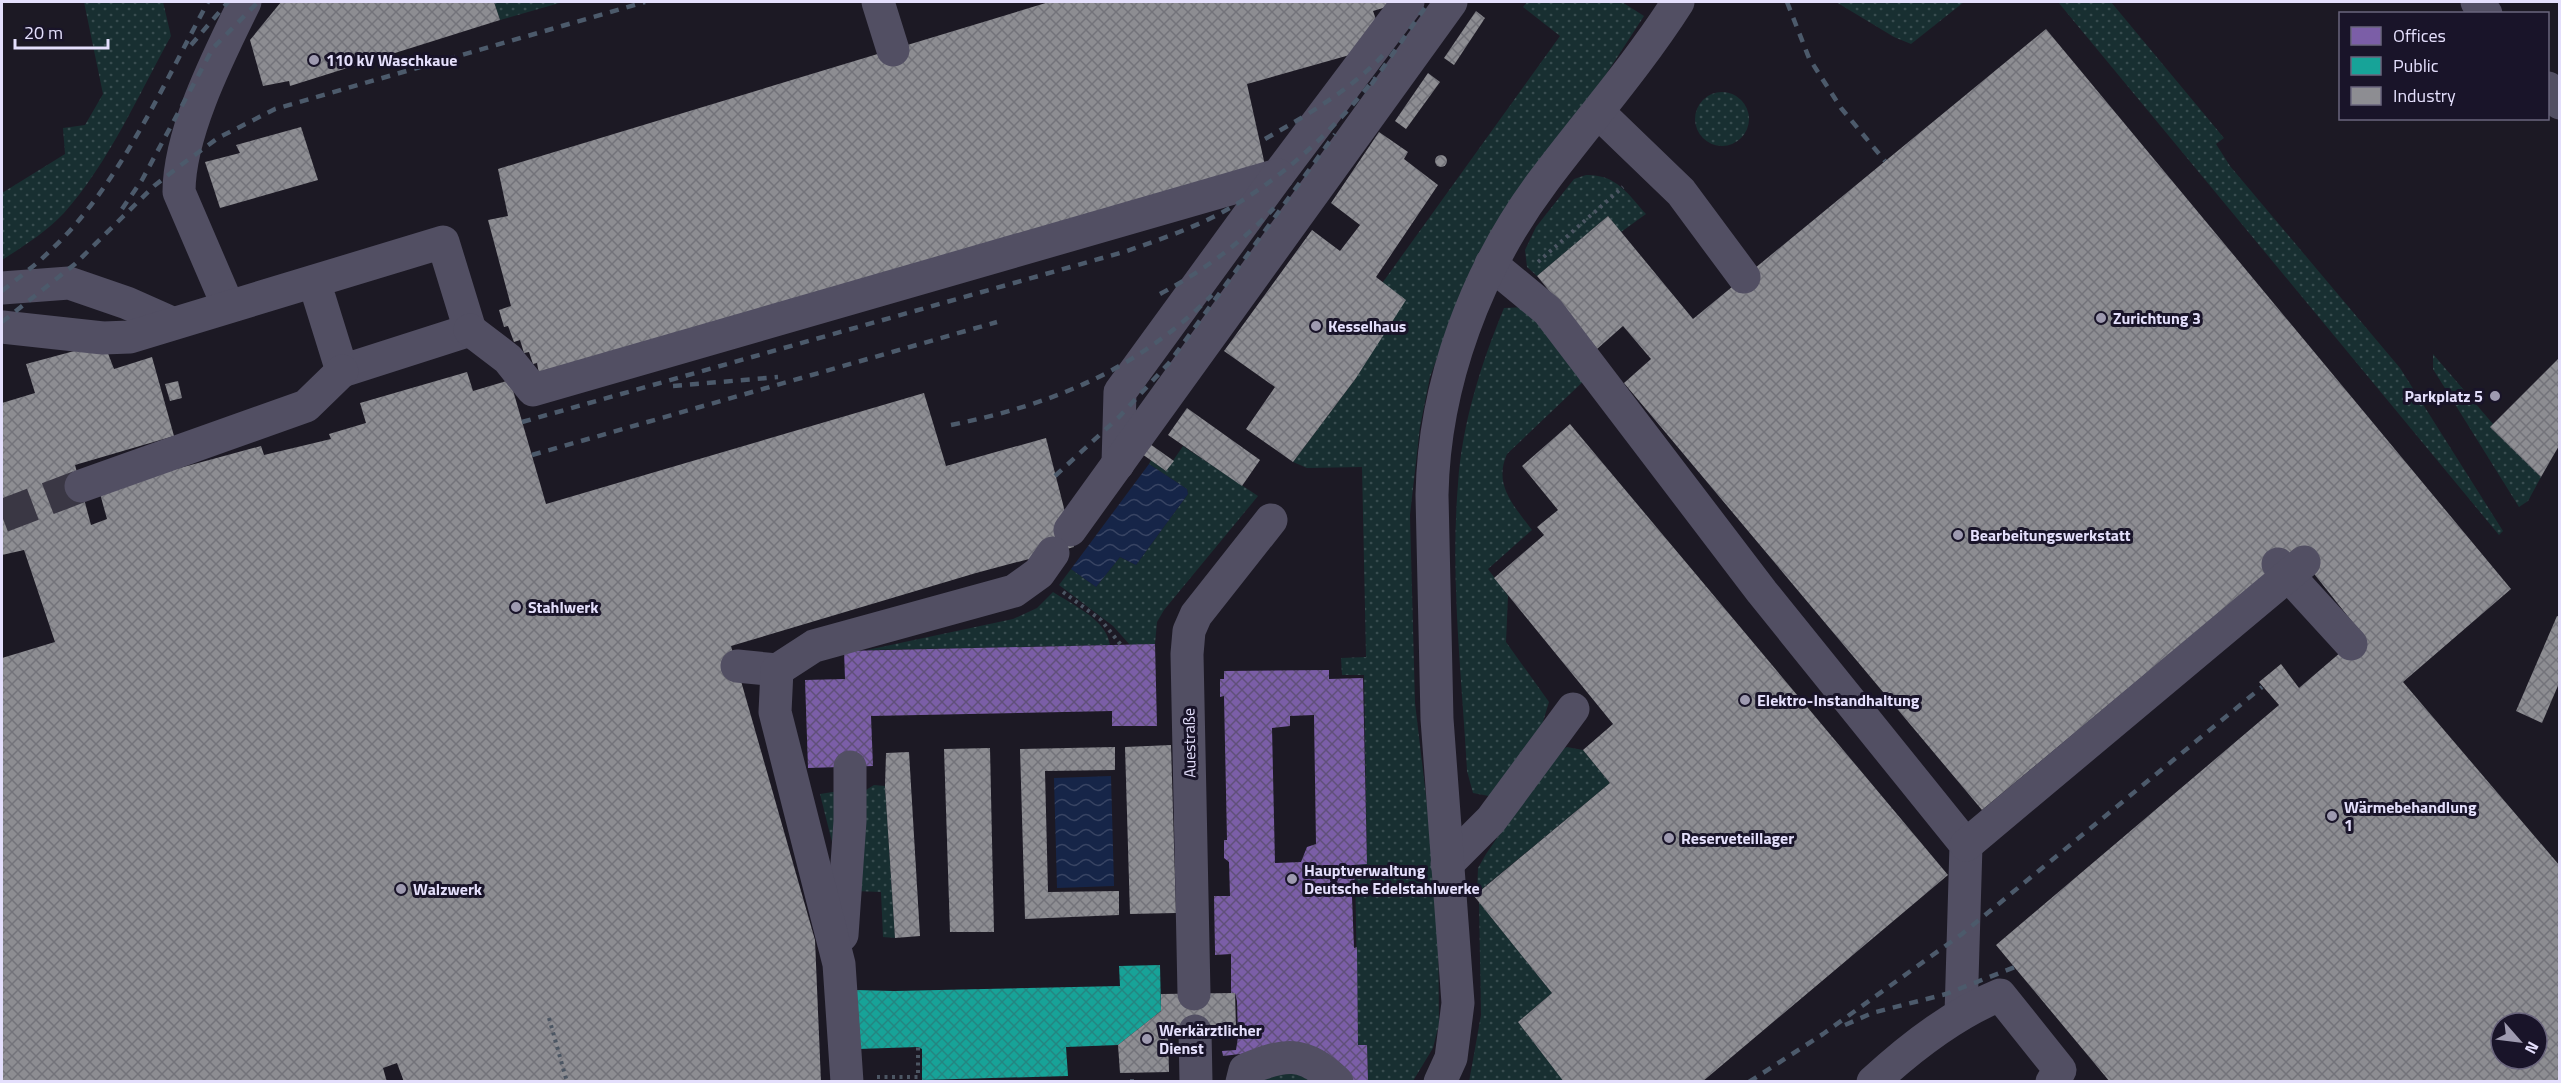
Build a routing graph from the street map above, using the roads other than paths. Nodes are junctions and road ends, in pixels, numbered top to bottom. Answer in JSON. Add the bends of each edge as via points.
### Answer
{"nodes":[{"id":1,"x":245,"y":2,"type":"edge"},
{"id":2,"x":878,"y":2,"type":"edge"},
{"id":3,"x":1408,"y":2,"type":"edge"},
{"id":4,"x":1451,"y":2,"type":"edge"},
{"id":5,"x":1678,"y":2,"type":"edge"},
{"id":6,"x":893,"y":50,"type":"dead end"},
{"id":7,"x":2549,"y":90,"type":"edge"},
{"id":8,"x":2559,"y":103,"type":"edge"},
{"id":9,"x":1598,"y":112,"type":"junction"},
{"id":10,"x":1278,"y":175,"type":"junction"},
{"id":11,"x":1491,"y":264,"type":"junction"},
{"id":12,"x":1744,"y":278,"type":"dead end"},
{"id":13,"x":314,"y":280,"type":"junction"},
{"id":14,"x":2,"y":288,"type":"edge"},
{"id":15,"x":228,"y":306,"type":"junction"},
{"id":16,"x":172,"y":323,"type":"junction"},
{"id":17,"x":2,"y":327,"type":"edge"},
{"id":18,"x":470,"y":330,"type":"junction"},
{"id":19,"x":342,"y":371,"type":"junction"},
{"id":20,"x":1118,"y":464,"type":"junction"},
{"id":21,"x":81,"y":486,"type":"tunnel mouth"},
{"id":22,"x":1271,"y":520,"type":"dead end"},
{"id":23,"x":2351,"y":644,"type":"dead end"},
{"id":24,"x":737,"y":666,"type":"dead end"},
{"id":25,"x":777,"y":670,"type":"junction"},
{"id":26,"x":1573,"y":710,"type":"dead end"},
{"id":27,"x":850,"y":767,"type":"dead end"},
{"id":28,"x":1965,"y":845,"type":"junction"},
{"id":29,"x":1447,"y":864,"type":"junction"},
{"id":30,"x":840,"y":964,"type":"junction"},
{"id":31,"x":1194,"y":994,"type":"dead end"},
{"id":32,"x":1961,"y":1014,"type":"junction"},
{"id":33,"x":1195,"y":1030,"type":"dead end"},
{"id":34,"x":2063,"y":1078,"type":"edge"},
{"id":35,"x":860,"y":1079,"type":"edge"},
{"id":36,"x":1196,"y":1082,"type":"edge"},
{"id":37,"x":1242,"y":1082,"type":"edge"},
{"id":38,"x":1337,"y":1082,"type":"edge"},
{"id":39,"x":1440,"y":1082,"type":"edge"},
{"id":40,"x":1874,"y":1082,"type":"edge"}],
"edges":[{"from":1,"to":15,"type":"lane","via":[[189,132],[179,176],[179,192]]},
{"from":2,"to":6,"type":"lane"},
{"from":3,"to":10,"type":"lane"},
{"from":4,"to":20,"type":"lane"},
{"from":5,"to":9,"type":"lane","via":[[1648,50]]},
{"from":7,"to":8,"type":"lane"},
{"from":9,"to":11,"type":"lane","via":[[1544,181]]},
{"from":9,"to":12,"type":"lane","via":[[1682,192]]},
{"from":10,"to":18,"type":"lane","via":[[533,390],[508,359]]},
{"from":10,"to":20,"type":"lane","via":[[1120,392]]},
{"from":11,"to":28,"type":"lane","via":[[1548,311],[1762,592]]},
{"from":11,"to":29,"type":"lane","via":[[1459,345],[1432,459],[1437,719]]},
{"from":13,"to":15,"type":"lane"},
{"from":13,"to":18,"type":"lane","via":[[443,242]]},
{"from":13,"to":19,"type":"lane"},
{"from":14,"to":16,"type":"lane","via":[[69,283]]},
{"from":15,"to":16,"type":"lane"},
{"from":16,"to":17,"type":"lane","via":[[130,336],[102,338]]},
{"from":18,"to":19,"type":"lane"},
{"from":19,"to":21,"type":"lane","via":[[306,406]]},
{"from":20,"to":25,"type":"lane","via":[[1054,552],[1014,591],[814,646]]},
{"from":22,"to":31,"type":"lane","name":"Auestraße","via":[[1208,598],[1189,631],[1186,654]]},
{"from":23,"to":28,"type":"lane","via":[[2290,568]]},
{"from":24,"to":25,"type":"lane"},
{"from":25,"to":30,"type":"lane","via":[[775,712],[817,913]]},
{"from":26,"to":29,"type":"lane","via":[[1491,820]]},
{"from":27,"to":30,"type":"lane"},
{"from":28,"to":32,"type":"lane"},
{"from":29,"to":39,"type":"lane","via":[[1458,1003],[1451,1058]]},
{"from":30,"to":35,"type":"lane"},
{"from":32,"to":34,"type":"lane","via":[[2000,995]]},
{"from":32,"to":40,"type":"lane","via":[[1906,1052]]},
{"from":33,"to":36,"type":"lane"},
{"from":37,"to":38,"type":"lane","via":[[1245,1070],[1268,1060],[1300,1057],[1314,1062]]}]}
